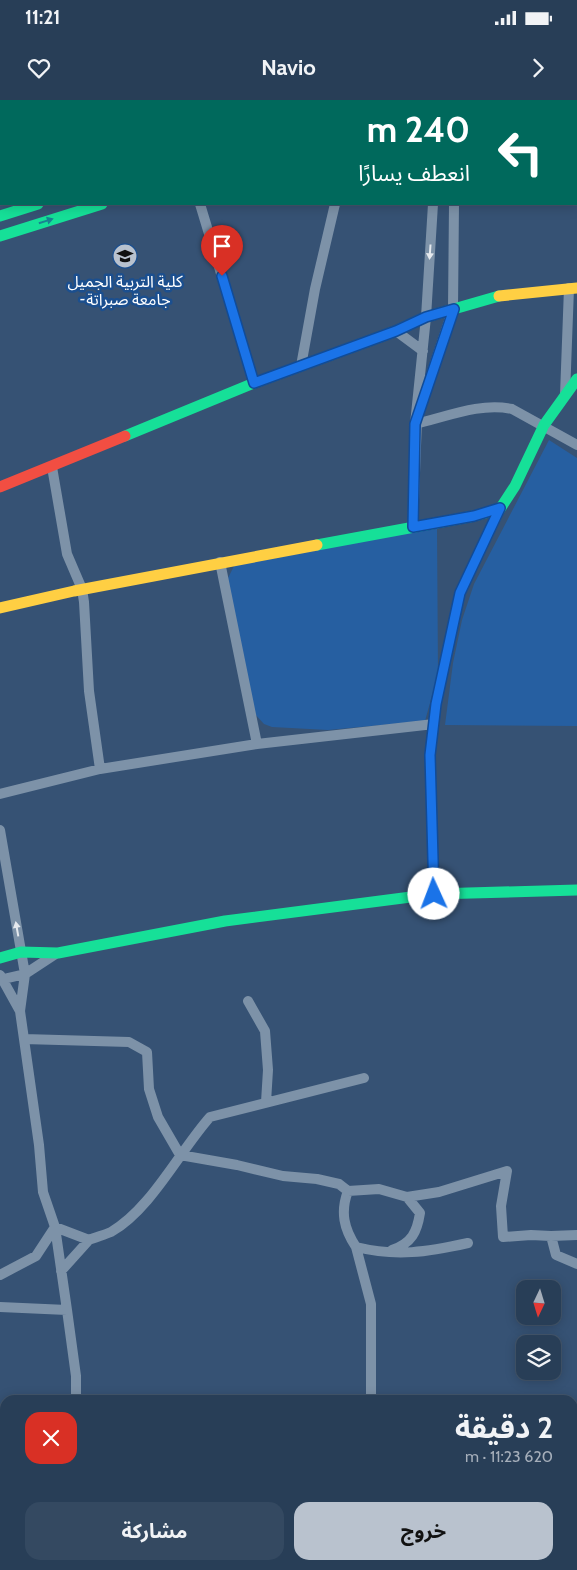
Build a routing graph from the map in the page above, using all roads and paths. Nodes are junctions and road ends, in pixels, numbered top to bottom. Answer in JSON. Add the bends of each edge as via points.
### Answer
{"nodes":[{"id":1,"x":99,"y":205,"type":"edge"},
{"id":2,"x":200,"y":205,"type":"edge"},
{"id":3,"x":335,"y":205,"type":"edge"},
{"id":4,"x":433,"y":205,"type":"edge"},
{"id":5,"x":454,"y":205,"type":"edge"},
{"id":6,"x":21,"y":206,"type":"edge"},
{"id":7,"x":0,"y":216,"type":"edge"},
{"id":8,"x":25,"y":228,"type":"junction"},
{"id":9,"x":0,"y":236,"type":"edge"},
{"id":10,"x":573,"y":288,"type":"edge"},
{"id":11,"x":454,"y":309,"type":"junction"},
{"id":12,"x":426,"y":317,"type":"junction"},
{"id":13,"x":396,"y":331,"type":"junction"},
{"id":14,"x":423,"y":351,"type":"junction"},
{"id":15,"x":301,"y":366,"type":"junction"},
{"id":16,"x":577,"y":379,"type":"edge"},
{"id":17,"x":254,"y":383,"type":"junction"},
{"id":18,"x":565,"y":395,"type":"junction"},
{"id":19,"x":415,"y":424,"type":"junction"},
{"id":20,"x":544,"y":425,"type":"junction"},
{"id":21,"x":577,"y":444,"type":"edge"},
{"id":22,"x":52,"y":467,"type":"junction"},
{"id":23,"x":0,"y":487,"type":"edge"},
{"id":24,"x":500,"y":508,"type":"junction"},
{"id":25,"x":413,"y":527,"type":"junction"},
{"id":26,"x":220,"y":562,"type":"junction"},
{"id":27,"x":82,"y":589,"type":"junction"},
{"id":28,"x":0,"y":608,"type":"edge"},
{"id":29,"x":434,"y":724,"type":"junction"},
{"id":30,"x":257,"y":744,"type":"junction"},
{"id":31,"x":100,"y":769,"type":"junction"},
{"id":32,"x":0,"y":794,"type":"edge"},
{"id":33,"x":0,"y":830,"type":"edge"},
{"id":34,"x":577,"y":890,"type":"edge"},
{"id":35,"x":434,"y":894,"type":"junction"},
{"id":36,"x":21,"y":952,"type":"junction"},
{"id":37,"x":58,"y":953,"type":"junction"},
{"id":38,"x":0,"y":958,"type":"edge"},
{"id":39,"x":25,"y":974,"type":"junction"},
{"id":40,"x":1,"y":978,"type":"edge"},
{"id":41,"x":248,"y":1001,"type":"dead end"},
{"id":42,"x":20,"y":1011,"type":"junction"},
{"id":43,"x":24,"y":1039,"type":"junction"},
{"id":44,"x":364,"y":1078,"type":"dead end"},
{"id":45,"x":266,"y":1102,"type":"junction"},
{"id":46,"x":180,"y":1155,"type":"junction"},
{"id":47,"x":348,"y":1191,"type":"junction"},
{"id":48,"x":407,"y":1197,"type":"junction"},
{"id":49,"x":55,"y":1227,"type":"junction"},
{"id":50,"x":577,"y":1235,"type":"edge"},
{"id":51,"x":551,"y":1236,"type":"junction"},
{"id":52,"x":89,"y":1240,"type":"junction"},
{"id":53,"x":468,"y":1243,"type":"dead end"},
{"id":54,"x":356,"y":1247,"type":"junction"},
{"id":55,"x":382,"y":1253,"type":"junction"},
{"id":56,"x":577,"y":1264,"type":"edge"},
{"id":57,"x":61,"y":1271,"type":"junction"},
{"id":58,"x":0,"y":1275,"type":"edge"},
{"id":59,"x":0,"y":1308,"type":"edge"},
{"id":60,"x":67,"y":1310,"type":"junction"},
{"id":61,"x":76,"y":1395,"type":"edge"},
{"id":62,"x":371,"y":1395,"type":"edge"}],
"edges":[{"from":8,"to":1,"type":"street","one_way":true},
{"from":2,"to":17,"type":"street"},
{"from":3,"to":15,"type":"street"},
{"from":4,"to":12,"type":"street","one_way":true},
{"from":5,"to":11,"type":"street"},
{"from":6,"to":7,"type":"street"},
{"from":6,"to":8,"type":"street"},
{"from":8,"to":9,"type":"street"},
{"from":10,"to":11,"type":"street","via":[[504,295]]},
{"from":10,"to":18,"type":"street"},
{"from":11,"to":12,"type":"street"},
{"from":11,"to":19,"type":"street"},
{"from":12,"to":13,"type":"street"},
{"from":12,"to":14,"type":"street"},
{"from":13,"to":14,"type":"street"},
{"from":13,"to":15,"type":"street"},
{"from":14,"to":19,"type":"street"},
{"from":15,"to":17,"type":"street"},
{"from":16,"to":18,"type":"street"},
{"from":17,"to":22,"type":"street"},
{"from":18,"to":20,"type":"street"},
{"from":19,"to":20,"type":"street","via":[[492,406],[512,409]]},
{"from":19,"to":25,"type":"street"},
{"from":20,"to":21,"type":"street"},
{"from":20,"to":24,"type":"street","via":[[515,486]]},
{"from":22,"to":23,"type":"street"},
{"from":22,"to":27,"type":"street","via":[[67,554]]},
{"from":24,"to":25,"type":"street"},
{"from":24,"to":29,"type":"street","via":[[460,593]]},
{"from":25,"to":26,"type":"street"},
{"from":26,"to":27,"type":"street"},
{"from":26,"to":30,"type":"street"},
{"from":27,"to":28,"type":"street"},
{"from":27,"to":31,"type":"street","via":[[89,691]]},
{"from":29,"to":30,"type":"street"},
{"from":29,"to":35,"type":"street","via":[[430,755]]},
{"from":30,"to":31,"type":"street"},
{"from":31,"to":32,"type":"street"},
{"from":36,"to":33,"type":"street","one_way":true},
{"from":34,"to":35,"type":"street"},
{"from":35,"to":37,"type":"street","via":[[225,921]]},
{"from":36,"to":37,"type":"street"},
{"from":36,"to":38,"type":"street"},
{"from":36,"to":39,"type":"street"},
{"from":37,"to":39,"type":"street"},
{"from":39,"to":40,"type":"street"},
{"from":39,"to":42,"type":"street"},
{"from":40,"to":42,"type":"street"},
{"from":41,"to":45,"type":"street","via":[[265,1031]]},
{"from":42,"to":43,"type":"street"},
{"from":43,"to":46,"type":"street","via":[[129,1042],[147,1052],[149,1089],[158,1116]]},
{"from":43,"to":49,"type":"street","via":[[43,1192]]},
{"from":44,"to":45,"type":"street"},
{"from":45,"to":46,"type":"street","via":[[210,1117]]},
{"from":46,"to":47,"type":"street","via":[[283,1176],[317,1179],[339,1184]]},
{"from":46,"to":52,"type":"street","via":[[154,1191],[132,1214],[111,1231]]},
{"from":47,"to":48,"type":"street","via":[[379,1189]]},
{"from":47,"to":54,"type":"street","via":[[343,1206],[346,1232]]},
{"from":48,"to":51,"type":"street","via":[[439,1192],[506,1171],[501,1206],[504,1237]]},
{"from":48,"to":55,"type":"street","via":[[420,1213],[417,1231],[402,1246]]},
{"from":49,"to":52,"type":"street"},
{"from":49,"to":57,"type":"street"},
{"from":49,"to":58,"type":"street","via":[[36,1256]]},
{"from":50,"to":51,"type":"street"},
{"from":51,"to":56,"type":"street","via":[[556,1255]]},
{"from":52,"to":57,"type":"street"},
{"from":53,"to":55,"type":"street","via":[[433,1251]]},
{"from":54,"to":55,"type":"street"},
{"from":54,"to":62,"type":"street","via":[[371,1304]]},
{"from":57,"to":60,"type":"street"},
{"from":59,"to":60,"type":"street"},
{"from":60,"to":61,"type":"street"}]}
